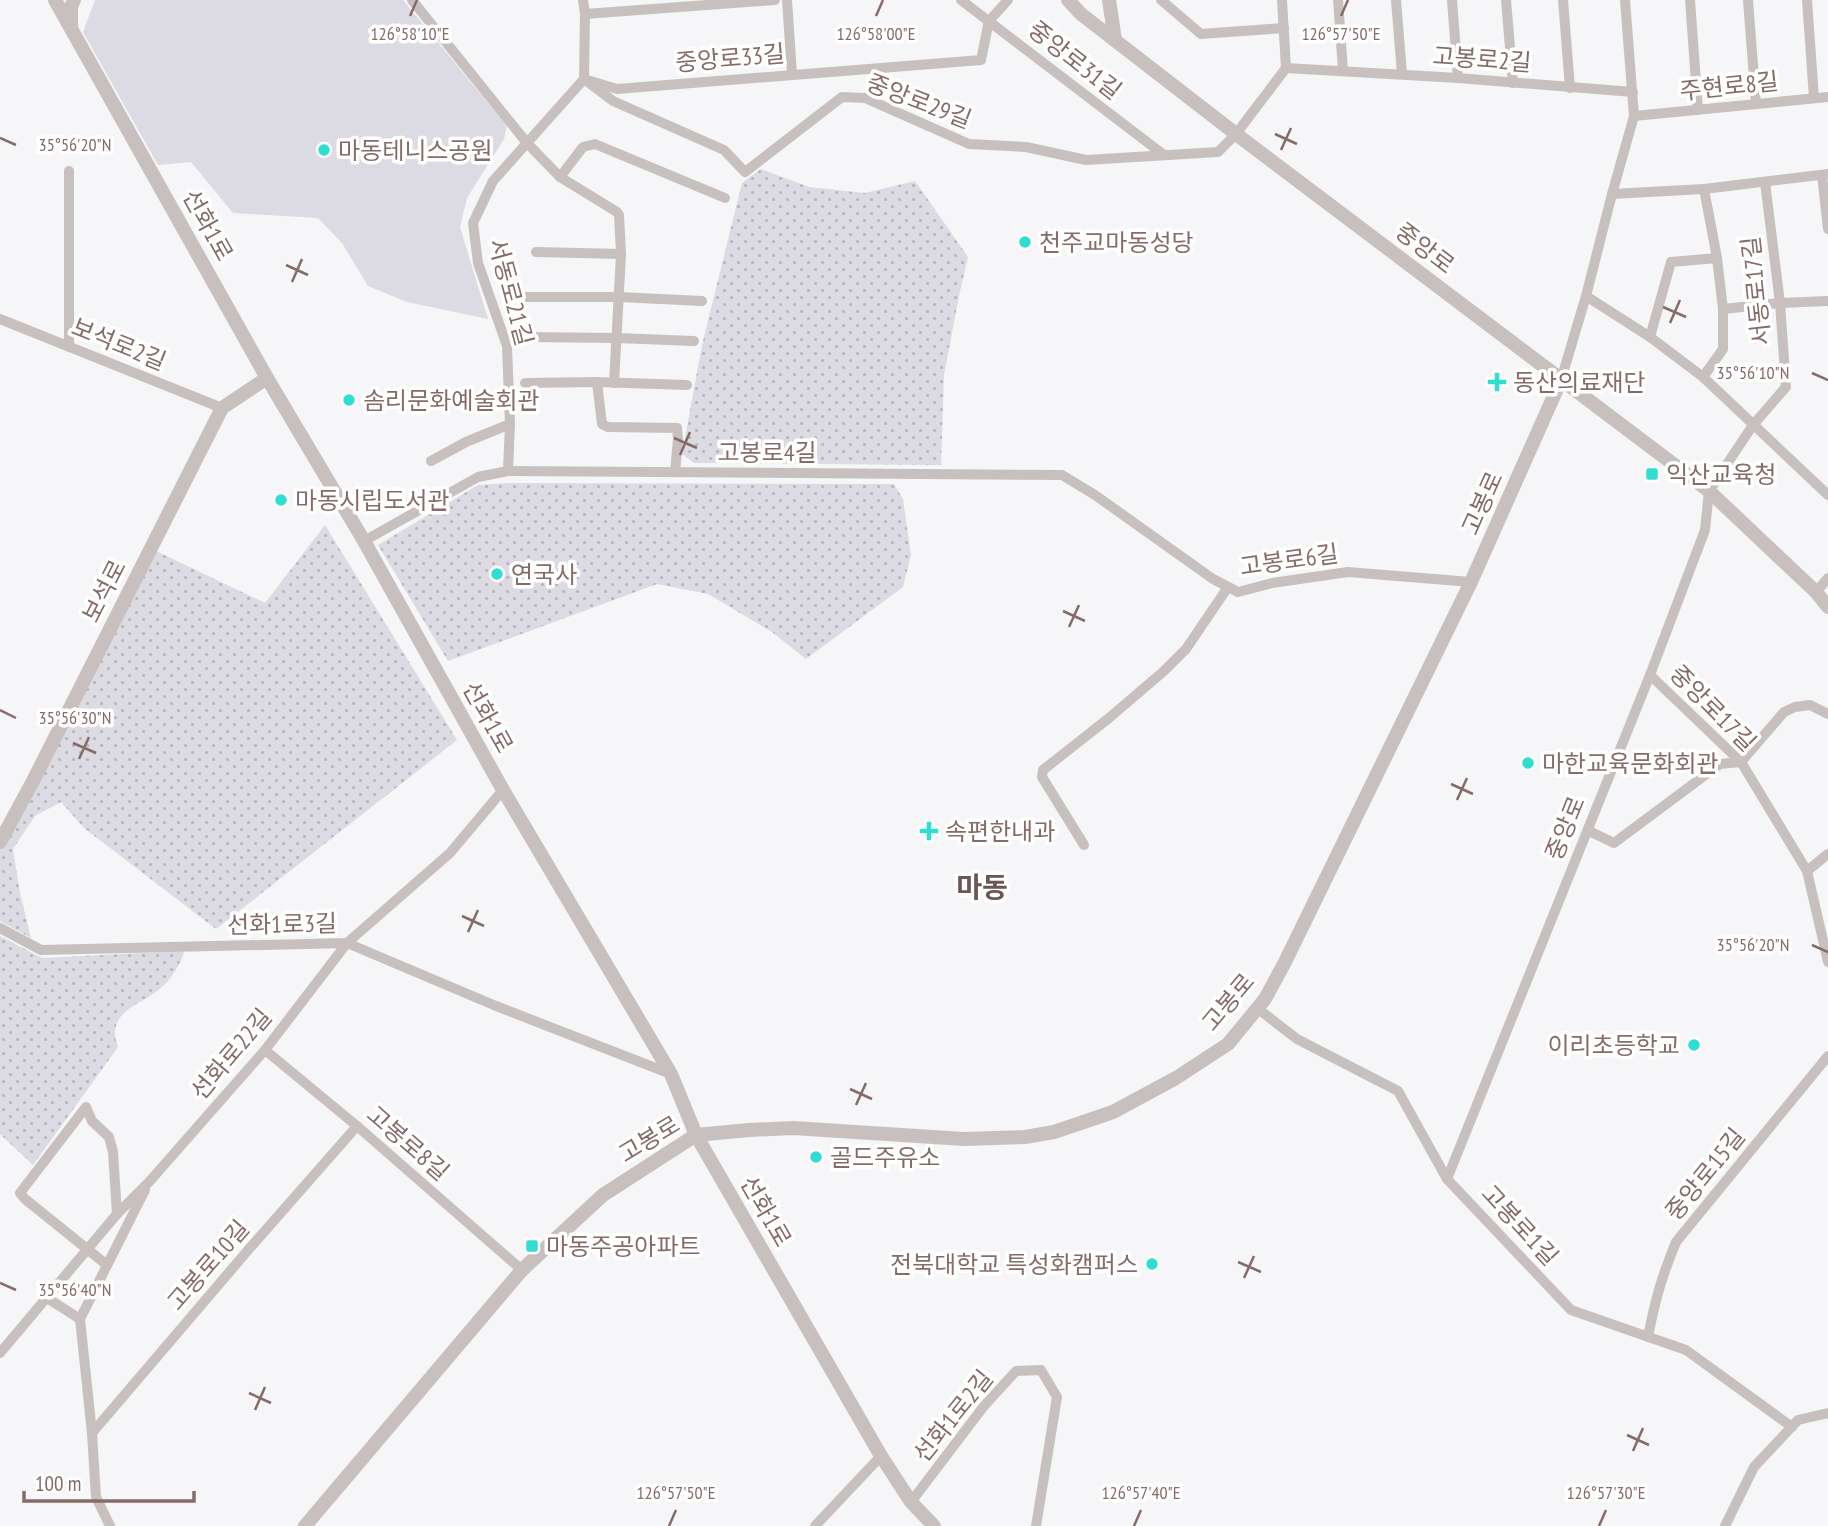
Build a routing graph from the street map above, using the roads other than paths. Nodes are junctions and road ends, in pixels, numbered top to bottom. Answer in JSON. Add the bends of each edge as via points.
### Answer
{"nodes":[{"id":1,"x":55,"y":0,"type":"edge"},
{"id":2,"x":74,"y":0,"type":"edge"},
{"id":3,"x":412,"y":0,"type":"edge"},
{"id":4,"x":583,"y":0,"type":"edge"},
{"id":5,"x":775,"y":0,"type":"edge"},
{"id":6,"x":787,"y":0,"type":"edge"},
{"id":7,"x":961,"y":0,"type":"edge"},
{"id":8,"x":1008,"y":0,"type":"edge"},
{"id":9,"x":1058,"y":0,"type":"edge"},
{"id":10,"x":1068,"y":0,"type":"edge"},
{"id":11,"x":1109,"y":0,"type":"edge"},
{"id":12,"x":1161,"y":0,"type":"edge"},
{"id":13,"x":1282,"y":0,"type":"edge"},
{"id":14,"x":1338,"y":0,"type":"edge"},
{"id":15,"x":1396,"y":0,"type":"edge"},
{"id":16,"x":1452,"y":0,"type":"edge"},
{"id":17,"x":1506,"y":0,"type":"edge"},
{"id":18,"x":1563,"y":0,"type":"edge"},
{"id":19,"x":1625,"y":0,"type":"edge"},
{"id":20,"x":1690,"y":0,"type":"edge"},
{"id":21,"x":1748,"y":0,"type":"edge"},
{"id":22,"x":1807,"y":0,"type":"edge"},
{"id":23,"x":585,"y":14,"type":"junction"},
{"id":24,"x":1081,"y":14,"type":"junction"},
{"id":25,"x":989,"y":20,"type":"junction"},
{"id":26,"x":71,"y":27,"type":"junction"},
{"id":27,"x":1283,"y":28,"type":"junction"},
{"id":28,"x":1115,"y":40,"type":"junction"},
{"id":29,"x":1286,"y":68,"type":"junction"},
{"id":30,"x":1343,"y":71,"type":"junction"},
{"id":31,"x":793,"y":74,"type":"junction"},
{"id":32,"x":1402,"y":74,"type":"junction"},
{"id":33,"x":1458,"y":78,"type":"junction"},
{"id":34,"x":584,"y":79,"type":"junction"},
{"id":35,"x":1513,"y":83,"type":"junction"},
{"id":36,"x":1570,"y":88,"type":"junction"},
{"id":37,"x":1633,"y":92,"type":"junction"},
{"id":38,"x":1828,"y":97,"type":"edge"},
{"id":39,"x":1814,"y":99,"type":"junction"},
{"id":40,"x":1756,"y":104,"type":"junction"},
{"id":41,"x":1698,"y":110,"type":"junction"},
{"id":42,"x":1634,"y":116,"type":"junction"},
{"id":43,"x":1236,"y":134,"type":"junction"},
{"id":44,"x":527,"y":143,"type":"junction"},
{"id":45,"x":1164,"y":155,"type":"junction"},
{"id":46,"x":69,"y":171,"type":"dead end"},
{"id":47,"x":1825,"y":175,"type":"edge"},
{"id":48,"x":560,"y":177,"type":"junction"},
{"id":49,"x":1765,"y":182,"type":"junction"},
{"id":50,"x":1704,"y":189,"type":"junction"},
{"id":51,"x":1612,"y":194,"type":"junction"},
{"id":52,"x":725,"y":198,"type":"dead end"},
{"id":53,"x":1828,"y":229,"type":"edge"},
{"id":54,"x":536,"y":252,"type":"dead end"},
{"id":55,"x":621,"y":254,"type":"junction"},
{"id":56,"x":1717,"y":258,"type":"junction"},
{"id":57,"x":1586,"y":296,"type":"junction"},
{"id":58,"x":520,"y":297,"type":"dead end"},
{"id":59,"x":619,"y":297,"type":"junction"},
{"id":60,"x":1828,"y":300,"type":"edge"},
{"id":61,"x":702,"y":301,"type":"dead end"},
{"id":62,"x":1780,"y":303,"type":"junction"},
{"id":63,"x":1723,"y":309,"type":"junction"},
{"id":64,"x":0,"y":319,"type":"edge"},
{"id":65,"x":525,"y":337,"type":"dead end"},
{"id":66,"x":1650,"y":337,"type":"junction"},
{"id":67,"x":617,"y":338,"type":"junction"},
{"id":68,"x":694,"y":341,"type":"dead end"},
{"id":69,"x":69,"y":347,"type":"junction"},
{"id":70,"x":267,"y":377,"type":"junction"},
{"id":71,"x":1703,"y":377,"type":"junction"},
{"id":72,"x":1561,"y":380,"type":"junction"},
{"id":73,"x":597,"y":382,"type":"junction"},
{"id":74,"x":525,"y":383,"type":"dead end"},
{"id":75,"x":614,"y":383,"type":"junction"},
{"id":76,"x":687,"y":385,"type":"dead end"},
{"id":77,"x":222,"y":408,"type":"junction"},
{"id":78,"x":510,"y":424,"type":"junction"},
{"id":79,"x":1753,"y":425,"type":"junction"},
{"id":80,"x":431,"y":461,"type":"dead end"},
{"id":81,"x":508,"y":471,"type":"junction"},
{"id":82,"x":675,"y":472,"type":"junction"},
{"id":83,"x":1062,"y":475,"type":"joint"},
{"id":84,"x":1828,"y":477,"type":"edge"},
{"id":85,"x":1709,"y":491,"type":"junction"},
{"id":86,"x":1824,"y":492,"type":"edge"},
{"id":87,"x":364,"y":541,"type":"junction"},
{"id":88,"x":1828,"y":578,"type":"edge"},
{"id":89,"x":1471,"y":582,"type":"junction"},
{"id":90,"x":1228,"y":587,"type":"junction"},
{"id":91,"x":1816,"y":592,"type":"junction"},
{"id":92,"x":1828,"y":607,"type":"edge"},
{"id":93,"x":1650,"y":675,"type":"junction"},
{"id":94,"x":1828,"y":714,"type":"edge"},
{"id":95,"x":1741,"y":762,"type":"junction"},
{"id":96,"x":503,"y":790,"type":"junction"},
{"id":97,"x":1589,"y":831,"type":"junction"},
{"id":98,"x":0,"y":842,"type":"edge"},
{"id":99,"x":1084,"y":845,"type":"dead end"},
{"id":100,"x":1828,"y":854,"type":"edge"},
{"id":101,"x":1807,"y":871,"type":"junction"},
{"id":102,"x":0,"y":928,"type":"edge"},
{"id":103,"x":347,"y":943,"type":"junction"},
{"id":104,"x":1828,"y":962,"type":"edge"},
{"id":105,"x":1257,"y":1008,"type":"junction"},
{"id":106,"x":265,"y":1050,"type":"junction"},
{"id":107,"x":1828,"y":1056,"type":"edge"},
{"id":108,"x":671,"y":1074,"type":"junction"},
{"id":109,"x":357,"y":1126,"type":"junction"},
{"id":110,"x":696,"y":1135,"type":"junction"},
{"id":111,"x":1447,"y":1179,"type":"junction"},
{"id":112,"x":149,"y":1182,"type":"junction"},
{"id":113,"x":117,"y":1214,"type":"junction"},
{"id":114,"x":87,"y":1248,"type":"junction"},
{"id":115,"x":107,"y":1265,"type":"junction"},
{"id":116,"x":522,"y":1270,"type":"junction"},
{"id":117,"x":47,"y":1298,"type":"junction"},
{"id":118,"x":80,"y":1319,"type":"junction"},
{"id":119,"x":1648,"y":1337,"type":"junction"},
{"id":120,"x":0,"y":1353,"type":"edge"},
{"id":121,"x":1828,"y":1413,"type":"edge"},
{"id":122,"x":1792,"y":1427,"type":"junction"},
{"id":123,"x":92,"y":1433,"type":"junction"},
{"id":124,"x":881,"y":1456,"type":"junction"},
{"id":125,"x":911,"y":1502,"type":"junction"},
{"id":126,"x":110,"y":1526,"type":"edge"},
{"id":127,"x":305,"y":1526,"type":"edge"},
{"id":128,"x":815,"y":1526,"type":"edge"},
{"id":129,"x":934,"y":1526,"type":"edge"},
{"id":130,"x":1036,"y":1526,"type":"edge"},
{"id":131,"x":1726,"y":1526,"type":"edge"}],
"edges":[{"from":1,"to":26,"type":"street","name":"선화1로"},
{"from":2,"to":26,"type":"street"},
{"from":3,"to":44,"type":"street"},
{"from":4,"to":23,"type":"street"},
{"from":5,"to":23,"type":"street"},
{"from":6,"to":31,"type":"street"},
{"from":7,"to":25,"type":"street","name":"중앙로31길"},
{"from":8,"to":25,"type":"street"},
{"from":9,"to":24,"type":"street"},
{"from":10,"to":24,"type":"street","name":"중앙로"},
{"from":11,"to":28,"type":"street"},
{"from":12,"to":27,"type":"street","via":[[1201,34]]},
{"from":13,"to":27,"type":"street"},
{"from":14,"to":30,"type":"street"},
{"from":15,"to":32,"type":"street"},
{"from":16,"to":33,"type":"street"},
{"from":17,"to":35,"type":"street"},
{"from":18,"to":36,"type":"street"},
{"from":19,"to":37,"type":"street","name":"고봉로"},
{"from":20,"to":41,"type":"street"},
{"from":21,"to":40,"type":"street"},
{"from":22,"to":39,"type":"street"},
{"from":23,"to":34,"type":"street"},
{"from":24,"to":28,"type":"street","name":"중앙로"},
{"from":25,"to":31,"type":"street","name":"중앙로33길","via":[[981,60]]},
{"from":25,"to":45,"type":"street","name":"중앙로31길"},
{"from":26,"to":70,"type":"street","name":"선화1로"},
{"from":27,"to":29,"type":"street"},
{"from":28,"to":43,"type":"street","name":"중앙로"},
{"from":29,"to":30,"type":"street","name":"고봉로2길"},
{"from":29,"to":43,"type":"street","name":"중앙로29길"},
{"from":30,"to":32,"type":"street","name":"고봉로2길"},
{"from":31,"to":34,"type":"street","name":"중앙로33길","via":[[617,89]]},
{"from":32,"to":33,"type":"street","name":"고봉로2길"},
{"from":33,"to":35,"type":"street","name":"고봉로2길"},
{"from":34,"to":44,"type":"street","name":"서동로21길"},
{"from":34,"to":45,"type":"street","name":"중앙로29길","via":[[613,101],[724,150],[745,172],[842,97],[865,98],[969,144],[1026,147],[1086,160]]},
{"from":35,"to":36,"type":"street","name":"고봉로2길"},
{"from":36,"to":37,"type":"street","name":"고봉로2길"},
{"from":37,"to":42,"type":"street","name":"고봉로"},
{"from":38,"to":39,"type":"street","name":"주현로8길"},
{"from":39,"to":40,"type":"street","name":"주현로8길"},
{"from":40,"to":41,"type":"street","name":"주현로8길"},
{"from":41,"to":42,"type":"street","name":"주현로8길"},
{"from":42,"to":51,"type":"street","name":"고봉로"},
{"from":43,"to":45,"type":"street","name":"중앙로29길","via":[[1218,152]]},
{"from":43,"to":72,"type":"street","name":"중앙로"},
{"from":44,"to":48,"type":"street"},
{"from":44,"to":78,"type":"street","name":"서동로21길","via":[[493,181],[472,223],[478,263],[507,346]]},
{"from":46,"to":69,"type":"street"},
{"from":47,"to":49,"type":"street"},
{"from":47,"to":53,"type":"street"},
{"from":48,"to":52,"type":"street","via":[[583,147],[595,144]]},
{"from":48,"to":55,"type":"street","via":[[617,212]]},
{"from":49,"to":50,"type":"street"},
{"from":49,"to":62,"type":"street","name":"서동로17길"},
{"from":50,"to":51,"type":"street"},
{"from":50,"to":56,"type":"street"},
{"from":51,"to":57,"type":"street","name":"고봉로"},
{"from":54,"to":55,"type":"street"},
{"from":55,"to":59,"type":"street"},
{"from":56,"to":63,"type":"street"},
{"from":56,"to":66,"type":"street","via":[[1671,262]]},
{"from":57,"to":66,"type":"street"},
{"from":57,"to":72,"type":"street","name":"고봉로"},
{"from":58,"to":59,"type":"street"},
{"from":59,"to":61,"type":"street"},
{"from":59,"to":67,"type":"street"},
{"from":60,"to":62,"type":"street"},
{"from":62,"to":63,"type":"street"},
{"from":62,"to":79,"type":"street","name":"서동로17길","via":[[1786,387]]},
{"from":63,"to":71,"type":"street","via":[[1723,349]]},
{"from":64,"to":69,"type":"street","name":"보석로2길"},
{"from":65,"to":67,"type":"street"},
{"from":66,"to":71,"type":"street"},
{"from":67,"to":68,"type":"street"},
{"from":67,"to":75,"type":"street"},
{"from":69,"to":77,"type":"street","name":"보석로2길"},
{"from":70,"to":77,"type":"street","name":"보석로"},
{"from":70,"to":87,"type":"street","name":"선화1로"},
{"from":71,"to":79,"type":"street"},
{"from":72,"to":85,"type":"street","name":"중앙로"},
{"from":72,"to":89,"type":"street","name":"고봉로"},
{"from":73,"to":74,"type":"street"},
{"from":73,"to":75,"type":"street"},
{"from":73,"to":82,"type":"street","via":[[602,424],[677,428]]},
{"from":75,"to":76,"type":"street"},
{"from":77,"to":98,"type":"street","name":"보석로"},
{"from":78,"to":80,"type":"street"},
{"from":78,"to":81,"type":"street","name":"서동로21길"},
{"from":79,"to":85,"type":"street","name":"서동로17길"},
{"from":79,"to":86,"type":"street"},
{"from":81,"to":82,"type":"street","name":"고봉로4길"},
{"from":81,"to":87,"type":"street","name":"고봉로4길","via":[[478,477]]},
{"from":82,"to":83,"type":"street","name":"고봉로4길"},
{"from":83,"to":90,"type":"street","name":"고봉로6길"},
{"from":84,"to":86,"type":"street"},
{"from":85,"to":91,"type":"street","name":"중앙로"},
{"from":85,"to":93,"type":"street","name":"중앙로","via":[[1705,530]]},
{"from":87,"to":96,"type":"street","name":"선화1로"},
{"from":88,"to":91,"type":"street"},
{"from":89,"to":90,"type":"street","name":"고봉로6길","via":[[1348,572],[1238,592]]},
{"from":89,"to":105,"type":"street","name":"고봉로","via":[[1284,964]]},
{"from":90,"to":99,"type":"street","via":[[1186,649],[1164,671],[1043,771],[1042,777]]},
{"from":91,"to":92,"type":"street","name":"중앙로"},
{"from":93,"to":95,"type":"street","name":"중앙로17길"},
{"from":93,"to":97,"type":"street","name":"중앙로"},
{"from":94,"to":95,"type":"street","via":[[1810,705],[1784,712]]},
{"from":95,"to":97,"type":"street","via":[[1720,764],[1614,843]]},
{"from":95,"to":101,"type":"street","name":"중앙로17길"},
{"from":96,"to":103,"type":"street","name":"선화로22길","via":[[450,853]]},
{"from":96,"to":108,"type":"street","name":"선화1로"},
{"from":97,"to":111,"type":"street","name":"중앙로"},
{"from":100,"to":101,"type":"street"},
{"from":101,"to":104,"type":"street","name":"중앙로17길"},
{"from":102,"to":103,"type":"street","name":"선화1로3길","via":[[41,950]]},
{"from":103,"to":106,"type":"street","name":"선화로22길"},
{"from":103,"to":108,"type":"street","name":"선화1로3길"},
{"from":105,"to":110,"type":"street","name":"고봉로","via":[[1228,1044],[1176,1078],[1113,1112],[1054,1132],[1025,1138],[964,1139],[793,1128]]},
{"from":105,"to":111,"type":"street","name":"고봉로1길","via":[[1297,1039],[1398,1091]]},
{"from":106,"to":109,"type":"street","name":"고봉로8길"},
{"from":106,"to":112,"type":"street","name":"선화로22길"},
{"from":107,"to":119,"type":"street","name":"중앙로15길","via":[[1676,1242],[1661,1279]]},
{"from":108,"to":110,"type":"street","name":"선화1로"},
{"from":109,"to":116,"type":"street","name":"고봉로8길"},
{"from":109,"to":123,"type":"street","name":"고봉로10길"},
{"from":110,"to":116,"type":"street","name":"고봉로","via":[[603,1195]]},
{"from":110,"to":124,"type":"street","name":"선화1로"},
{"from":111,"to":119,"type":"street","name":"고봉로1길","via":[[1571,1310]]},
{"from":112,"to":113,"type":"street","name":"선화로22길"},
{"from":112,"to":115,"type":"street"},
{"from":113,"to":114,"type":"street","name":"선화로22길"},
{"from":113,"to":114,"type":"street","via":[[114,1152],[109,1137],[86,1108],[20,1193]]},
{"from":114,"to":115,"type":"street"},
{"from":114,"to":117,"type":"street","name":"선화로22길"},
{"from":115,"to":118,"type":"street"},
{"from":116,"to":127,"type":"street","name":"고봉로"},
{"from":117,"to":118,"type":"street"},
{"from":117,"to":120,"type":"street","name":"선화로22길"},
{"from":118,"to":123,"type":"street"},
{"from":119,"to":122,"type":"street","name":"고봉로1길","via":[[1686,1350]]},
{"from":121,"to":122,"type":"street","via":[[1798,1420]]},
{"from":122,"to":131,"type":"street","via":[[1754,1467]]},
{"from":123,"to":126,"type":"street","via":[[96,1497]]},
{"from":124,"to":125,"type":"street","name":"선화1로"},
{"from":124,"to":128,"type":"street"},
{"from":125,"to":129,"type":"street","name":"선화1로"},
{"from":125,"to":130,"type":"street","name":"선화1로2길","via":[[1016,1371],[1041,1370],[1057,1396]]}]}
